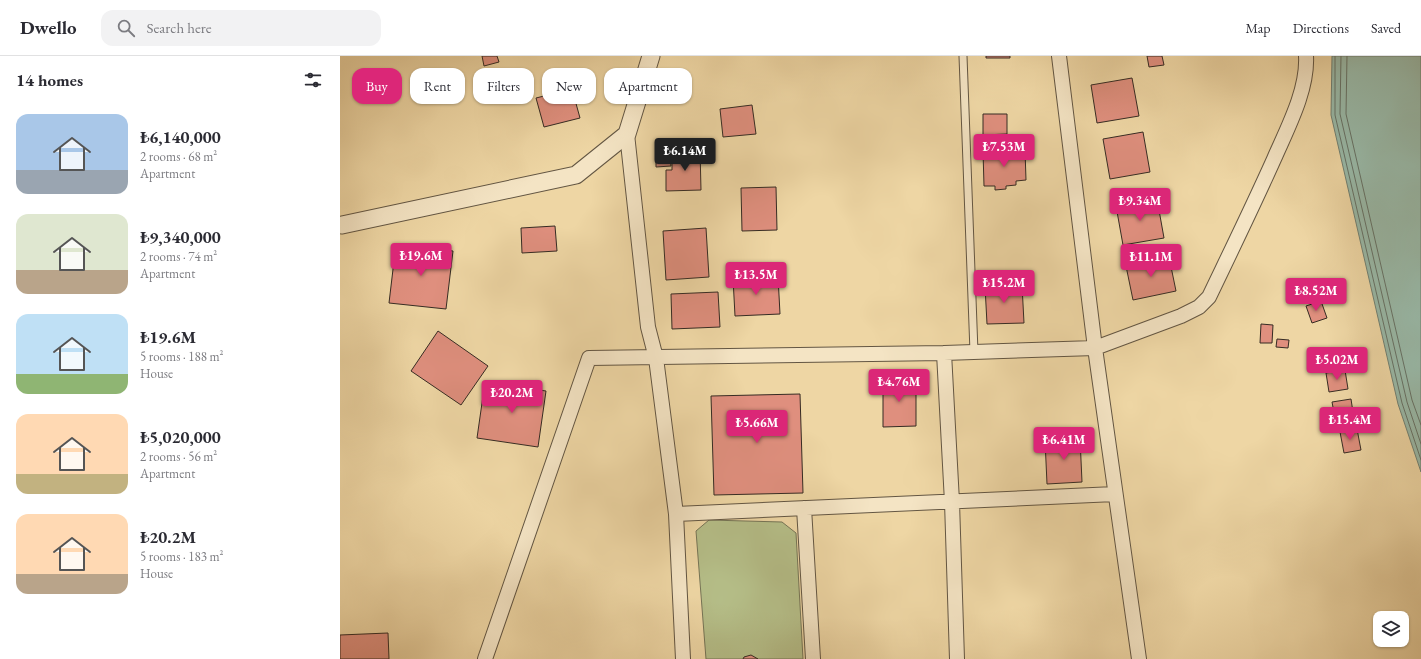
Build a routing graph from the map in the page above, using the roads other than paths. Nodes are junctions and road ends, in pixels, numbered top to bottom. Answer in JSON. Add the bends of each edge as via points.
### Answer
{"nodes":[{"id":1,"x":651,"y":56,"type":"edge"},
{"id":2,"x":963,"y":56,"type":"edge"},
{"id":3,"x":1059,"y":56,"type":"edge"},
{"id":4,"x":1306,"y":56,"type":"edge"},
{"id":5,"x":627,"y":134,"type":"junction"},
{"id":6,"x":342,"y":225,"type":"dead end"},
{"id":7,"x":1095,"y":348,"type":"junction"},
{"id":8,"x":974,"y":352,"type":"junction"},
{"id":9,"x":944,"y":353,"type":"junction"},
{"id":10,"x":656,"y":358,"type":"junction"},
{"id":11,"x":1115,"y":494,"type":"junction"},
{"id":12,"x":952,"y":502,"type":"junction"},
{"id":13,"x":804,"y":508,"type":"junction"},
{"id":14,"x":676,"y":514,"type":"junction"},
{"id":15,"x":485,"y":659,"type":"edge"},
{"id":16,"x":683,"y":659,"type":"edge"},
{"id":17,"x":813,"y":659,"type":"edge"},
{"id":18,"x":957,"y":659,"type":"edge"},
{"id":19,"x":1139,"y":659,"type":"edge"}],
"edges":[{"from":1,"to":5,"type":"street"},
{"from":2,"to":8,"type":"lane"},
{"from":3,"to":7,"type":"street"},
{"from":4,"to":7,"type":"street","via":[[1303,85],[1294,112],[1209,297],[1199,307],[1181,316]]},
{"from":5,"to":6,"type":"street","via":[[576,175]]},
{"from":5,"to":10,"type":"street","via":[[648,327]]},
{"from":7,"to":8,"type":"street"},
{"from":7,"to":11,"type":"street"},
{"from":8,"to":9,"type":"street"},
{"from":9,"to":10,"type":"street"},
{"from":9,"to":12,"type":"street"},
{"from":10,"to":14,"type":"street"},
{"from":10,"to":15,"type":"street","via":[[590,358]]},
{"from":11,"to":12,"type":"street"},
{"from":11,"to":19,"type":"street"},
{"from":12,"to":13,"type":"street"},
{"from":12,"to":18,"type":"street"},
{"from":13,"to":14,"type":"street"},
{"from":13,"to":17,"type":"street"},
{"from":14,"to":16,"type":"street"}]}
